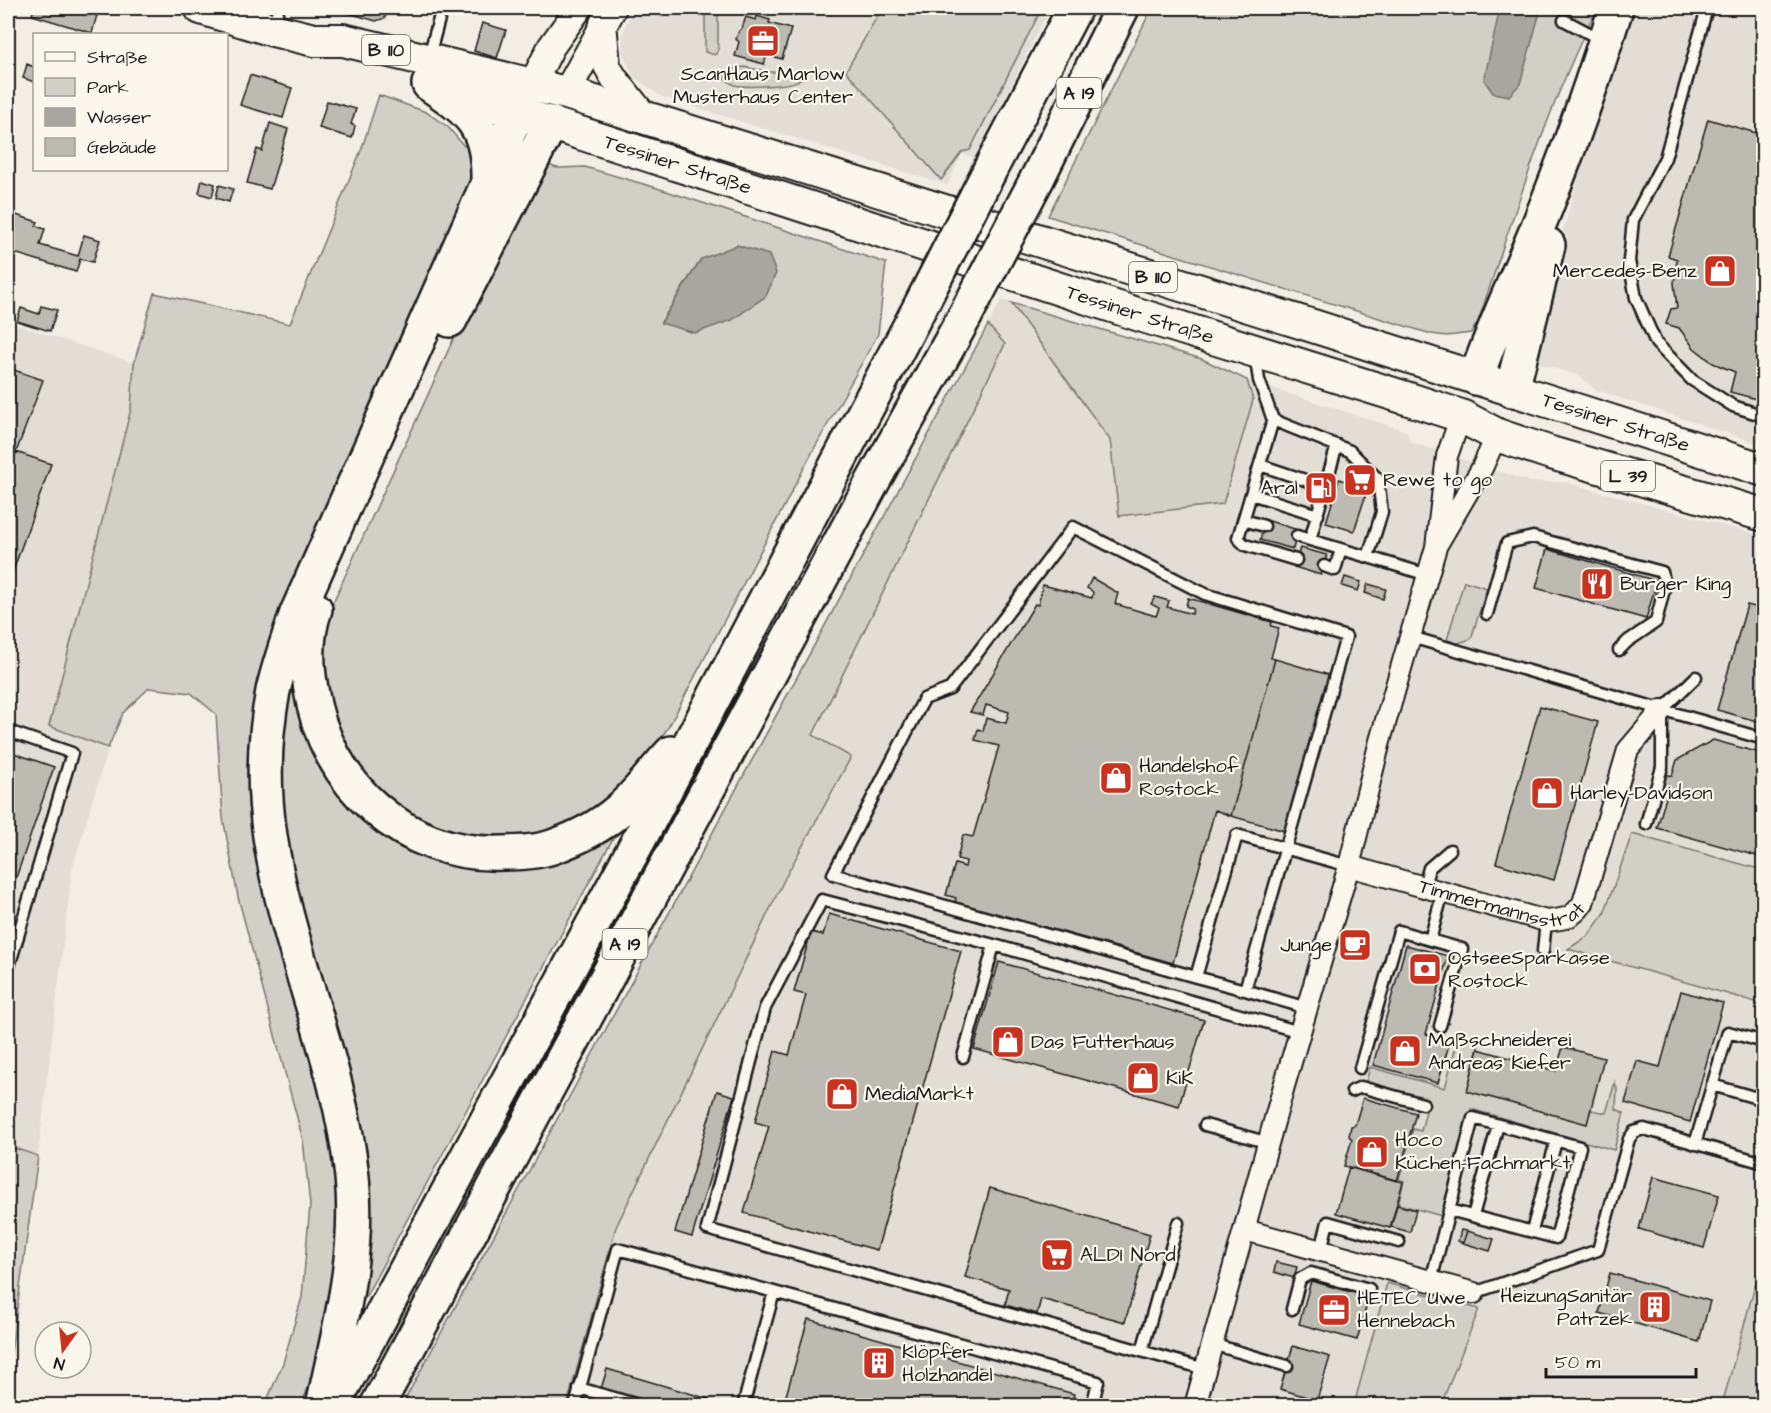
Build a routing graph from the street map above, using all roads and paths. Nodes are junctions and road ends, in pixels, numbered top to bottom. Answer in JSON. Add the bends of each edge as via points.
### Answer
{"nodes":[{"id":1,"x":201,"y":8,"type":"edge"},
{"id":2,"x":442,"y":8,"type":"edge"},
{"id":3,"x":579,"y":8,"type":"edge"},
{"id":4,"x":1075,"y":8,"type":"edge"},
{"id":5,"x":1122,"y":8,"type":"edge"},
{"id":6,"x":1616,"y":8,"type":"edge"},
{"id":7,"x":1707,"y":8,"type":"edge"},
{"id":8,"x":608,"y":15,"type":"edge"},
{"id":9,"x":276,"y":19,"type":"edge"},
{"id":10,"x":1564,"y":20,"type":"dead end"},
{"id":11,"x":1605,"y":42,"type":"junction"},
{"id":12,"x":428,"y":72,"type":"junction"},
{"id":13,"x":566,"y":93,"type":"junction"},
{"id":14,"x":524,"y":98,"type":"junction"},
{"id":15,"x":1585,"y":104,"type":"junction"},
{"id":16,"x":645,"y":117,"type":"junction"},
{"id":17,"x":551,"y":123,"type":"junction"},
{"id":18,"x":488,"y":183,"type":"junction"},
{"id":19,"x":1254,"y":351,"type":"junction"},
{"id":20,"x":1476,"y":378,"type":"junction"},
{"id":21,"x":1512,"y":390,"type":"junction"},
{"id":22,"x":1461,"y":416,"type":"junction"},
{"id":23,"x":1764,"y":416,"type":"edge"},
{"id":24,"x":1273,"y":420,"type":"junction"},
{"id":25,"x":1497,"y":435,"type":"junction"},
{"id":26,"x":1337,"y":445,"type":"junction"},
{"id":27,"x":1260,"y":465,"type":"junction"},
{"id":28,"x":1764,"y":470,"type":"edge"},
{"id":29,"x":1326,"y":487,"type":"junction"},
{"id":30,"x":1251,"y":494,"type":"junction"},
{"id":31,"x":1764,"y":514,"type":"edge"},
{"id":32,"x":1318,"y":515,"type":"junction"},
{"id":33,"x":1244,"y":520,"type":"junction"},
{"id":34,"x":1264,"y":526,"type":"dead end"},
{"id":35,"x":1297,"y":536,"type":"dead end"},
{"id":36,"x":1311,"y":540,"type":"junction"},
{"id":37,"x":1436,"y":547,"type":"junction"},
{"id":38,"x":1341,"y":549,"type":"junction"},
{"id":39,"x":1368,"y":557,"type":"junction"},
{"id":40,"x":1296,"y":560,"type":"dead end"},
{"id":41,"x":1324,"y":566,"type":"dead end"},
{"id":42,"x":1428,"y":575,"type":"junction"},
{"id":43,"x":1487,"y":614,"type":"dead end"},
{"id":44,"x":1411,"y":637,"type":"junction"},
{"id":45,"x":1619,"y":650,"type":"dead end"},
{"id":46,"x":1696,"y":677,"type":"dead end"},
{"id":47,"x":1662,"y":710,"type":"junction"},
{"id":48,"x":699,"y":723,"type":"junction"},
{"id":49,"x":8,"y":731,"type":"edge"},
{"id":50,"x":1764,"y":739,"type":"edge"},
{"id":51,"x":1646,"y":824,"type":"dead end"},
{"id":52,"x":1285,"y":848,"type":"junction"},
{"id":53,"x":1450,"y":850,"type":"dead end"},
{"id":54,"x":1349,"y":866,"type":"junction"},
{"id":55,"x":1434,"y":890,"type":"junction"},
{"id":56,"x":1546,"y":921,"type":"junction"},
{"id":57,"x":1430,"y":940,"type":"junction"},
{"id":58,"x":994,"y":945,"type":"junction"},
{"id":59,"x":1543,"y":951,"type":"dead end"},
{"id":60,"x":8,"y":970,"type":"edge"},
{"id":61,"x":1196,"y":977,"type":"junction"},
{"id":62,"x":1245,"y":990,"type":"junction"},
{"id":63,"x":1307,"y":1008,"type":"junction"},
{"id":64,"x":1440,"y":1026,"type":"dead end"},
{"id":65,"x":1300,"y":1032,"type":"junction"},
{"id":66,"x":1764,"y":1042,"type":"edge"},
{"id":67,"x":963,"y":1057,"type":"dead end"},
{"id":68,"x":1360,"y":1068,"type":"dead end"},
{"id":69,"x":1712,"y":1085,"type":"junction"},
{"id":70,"x":1352,"y":1091,"type":"dead end"},
{"id":71,"x":1764,"y":1100,"type":"edge"},
{"id":72,"x":1423,"y":1104,"type":"dead end"},
{"id":73,"x":1205,"y":1125,"type":"dead end"},
{"id":74,"x":1498,"y":1125,"type":"junction"},
{"id":75,"x":1556,"y":1141,"type":"junction"},
{"id":76,"x":1269,"y":1143,"type":"junction"},
{"id":77,"x":1695,"y":1144,"type":"junction"},
{"id":78,"x":1764,"y":1163,"type":"edge"},
{"id":79,"x":1449,"y":1210,"type":"junction"},
{"id":80,"x":1473,"y":1216,"type":"junction"},
{"id":81,"x":1178,"y":1223,"type":"dead end"},
{"id":82,"x":1245,"y":1230,"type":"junction"},
{"id":83,"x":1532,"y":1231,"type":"junction"},
{"id":84,"x":1399,"y":1242,"type":"dead end"},
{"id":85,"x":1324,"y":1252,"type":"junction"},
{"id":86,"x":1321,"y":1275,"type":"junction"},
{"id":87,"x":1431,"y":1281,"type":"junction"},
{"id":88,"x":1369,"y":1289,"type":"dead end"},
{"id":89,"x":774,"y":1292,"type":"junction"},
{"id":90,"x":1473,"y":1293,"type":"joint"},
{"id":91,"x":1292,"y":1309,"type":"dead end"},
{"id":92,"x":1212,"y":1344,"type":"junction"},
{"id":93,"x":1142,"y":1352,"type":"junction"},
{"id":94,"x":1287,"y":1366,"type":"dead end"},
{"id":95,"x":1205,"y":1369,"type":"junction"},
{"id":96,"x":579,"y":1388,"type":"junction"},
{"id":97,"x":322,"y":1406,"type":"edge"},
{"id":98,"x":332,"y":1406,"type":"edge"},
{"id":99,"x":377,"y":1406,"type":"edge"},
{"id":100,"x":575,"y":1406,"type":"edge"},
{"id":101,"x":642,"y":1406,"type":"edge"},
{"id":102,"x":743,"y":1406,"type":"edge"},
{"id":103,"x":1092,"y":1406,"type":"edge"},
{"id":104,"x":1195,"y":1406,"type":"edge"}],
"edges":[{"from":1,"to":9,"type":"main road","number":"B 110"},
{"from":2,"to":12,"type":"lane"},
{"from":3,"to":14,"type":"street","via":[[551,47]]},
{"from":4,"to":48,"type":"highway","number":"A 19","bridge":true},
{"from":5,"to":99,"type":"highway","number":"A 19","bridge":true,"via":[[964,318]]},
{"from":6,"to":11,"type":"highway"},
{"from":7,"to":23,"type":"lane","via":[[1665,158],[1634,219],[1629,261],[1636,298],[1656,343],[1692,380],[1733,406]]},
{"from":8,"to":13,"type":"street"},
{"from":8,"to":16,"type":"street","name":"Tessiner Straße","via":[[607,66]]},
{"from":9,"to":12,"type":"main road","number":"B 110","via":[[338,53]]},
{"from":10,"to":11,"type":"lane"},
{"from":11,"to":15,"type":"highway"},
{"from":12,"to":14,"type":"main road","number":"B 110"},
{"from":12,"to":18,"type":"highway","via":[[475,122],[488,157]]},
{"from":13,"to":14,"type":"main road","number":"B 110"},
{"from":13,"to":16,"type":"main road","name":"Tessiner Straße","number":"B 110"},
{"from":13,"to":17,"type":"main road"},
{"from":14,"to":17,"type":"main road","name":"Tessiner Straße","number":"B 110"},
{"from":14,"to":18,"type":"highway"},
{"from":15,"to":20,"type":"highway"},
{"from":15,"to":21,"type":"highway"},
{"from":16,"to":20,"type":"main road","name":"Tessiner Straße","number":"B 110"},
{"from":17,"to":19,"type":"main road","name":"Tessiner Straße","number":"B 110"},
{"from":17,"to":48,"type":"highway","via":[[453,313],[314,610],[308,633],[308,673],[314,712],[341,771],[365,800],[418,837],[452,849],[485,854],[550,847],[588,831],[619,810]]},
{"from":18,"to":97,"type":"highway","via":[[297,613],[273,692],[266,759],[270,835],[280,890],[343,1118],[352,1178],[352,1261]]},
{"from":19,"to":22,"type":"main road","name":"Tessiner Straße","number":"B 110"},
{"from":19,"to":24,"type":"lane"},
{"from":20,"to":21,"type":"main road","name":"Tessiner Straße","number":"L 39"},
{"from":20,"to":22,"type":"main road"},
{"from":21,"to":25,"type":"main road"},
{"from":21,"to":28,"type":"main road","name":"Tessiner Straße","number":"L 39"},
{"from":22,"to":25,"type":"main road","name":"Tessiner Straße","number":"L 39"},
{"from":22,"to":37,"type":"street","via":[[1447,456]]},
{"from":24,"to":26,"type":"lane"},
{"from":24,"to":27,"type":"lane"},
{"from":25,"to":31,"type":"main road","name":"Tessiner Straße","number":"L 39"},
{"from":25,"to":37,"type":"street"},
{"from":26,"to":29,"type":"lane"},
{"from":26,"to":39,"type":"lane","via":[[1350,451],[1378,479],[1382,512]]},
{"from":27,"to":29,"type":"lane"},
{"from":27,"to":30,"type":"lane"},
{"from":29,"to":32,"type":"lane"},
{"from":30,"to":32,"type":"lane"},
{"from":30,"to":33,"type":"lane"},
{"from":32,"to":36,"type":"lane"},
{"from":33,"to":34,"type":"lane"},
{"from":33,"to":40,"type":"lane","via":[[1238,538],[1245,545]]},
{"from":35,"to":36,"type":"lane"},
{"from":36,"to":38,"type":"lane"},
{"from":37,"to":42,"type":"street"},
{"from":38,"to":39,"type":"lane"},
{"from":38,"to":41,"type":"lane","via":[[1335,570]]},
{"from":39,"to":42,"type":"lane"},
{"from":42,"to":44,"type":"street"},
{"from":43,"to":45,"type":"lane","via":[[1507,543],[1533,537],[1662,572],[1665,585],[1656,622]]},
{"from":44,"to":47,"type":"lane"},
{"from":44,"to":54,"type":"street"},
{"from":46,"to":47,"type":"lane"},
{"from":47,"to":50,"type":"lane"},
{"from":47,"to":51,"type":"lane","via":[[1662,767]]},
{"from":47,"to":56,"type":"street","name":"Timmermannsstrat","via":[[1628,750],[1583,903],[1575,915]]},
{"from":48,"to":98,"type":"highway","number":"A 19"},
{"from":49,"to":60,"type":"lane","via":[[72,753]]},
{"from":52,"to":54,"type":"lane"},
{"from":52,"to":61,"type":"lane","via":[[1237,835]]},
{"from":52,"to":61,"type":"lane","via":[[1346,637],[1205,594],[1073,527],[950,689],[924,699],[833,874]]},
{"from":52,"to":62,"type":"lane"},
{"from":53,"to":55,"type":"lane","via":[[1429,868]]},
{"from":54,"to":55,"type":"street","name":"Timmermannsstrat"},
{"from":54,"to":63,"type":"street"},
{"from":55,"to":56,"type":"street","name":"Timmermannsstrat"},
{"from":55,"to":57,"type":"lane"},
{"from":56,"to":59,"type":"lane"},
{"from":57,"to":64,"type":"lane","via":[[1462,949]]},
{"from":57,"to":68,"type":"lane","via":[[1399,931]]},
{"from":58,"to":65,"type":"lane"},
{"from":58,"to":67,"type":"lane"},
{"from":58,"to":93,"type":"lane","via":[[822,900],[765,1008],[707,1229],[900,1278]]},
{"from":61,"to":62,"type":"lane"},
{"from":62,"to":63,"type":"lane"},
{"from":63,"to":65,"type":"street"},
{"from":65,"to":76,"type":"street"},
{"from":66,"to":69,"type":"lane","via":[[1728,1032]]},
{"from":69,"to":71,"type":"lane"},
{"from":69,"to":77,"type":"lane"},
{"from":70,"to":72,"type":"lane","via":[[1361,1088]]},
{"from":73,"to":76,"type":"lane"},
{"from":74,"to":75,"type":"lane"},
{"from":74,"to":79,"type":"lane","via":[[1473,1118]]},
{"from":74,"to":80,"type":"lane"},
{"from":75,"to":83,"type":"lane"},
{"from":75,"to":83,"type":"lane","via":[[1580,1147],[1556,1238]]},
{"from":76,"to":82,"type":"street"},
{"from":77,"to":78,"type":"lane"},
{"from":77,"to":90,"type":"lane","via":[[1644,1129],[1634,1132],[1629,1138],[1598,1250]]},
{"from":79,"to":80,"type":"lane"},
{"from":79,"to":87,"type":"lane"},
{"from":80,"to":83,"type":"lane"},
{"from":81,"to":93,"type":"lane"},
{"from":82,"to":85,"type":"street"},
{"from":82,"to":92,"type":"street"},
{"from":84,"to":85,"type":"lane","via":[[1328,1222]]},
{"from":85,"to":86,"type":"lane"},
{"from":85,"to":87,"type":"street"},
{"from":86,"to":88,"type":"lane"},
{"from":86,"to":91,"type":"lane","via":[[1311,1273],[1300,1279]]},
{"from":87,"to":90,"type":"street"},
{"from":89,"to":96,"type":"lane","via":[[618,1249]]},
{"from":89,"to":102,"type":"lane"},
{"from":89,"to":103,"type":"lane","via":[[1098,1382]]},
{"from":92,"to":94,"type":"lane"},
{"from":92,"to":95,"type":"street"},
{"from":93,"to":95,"type":"lane"},
{"from":95,"to":104,"type":"street"},
{"from":96,"to":100,"type":"lane"},
{"from":96,"to":101,"type":"lane"}]}
